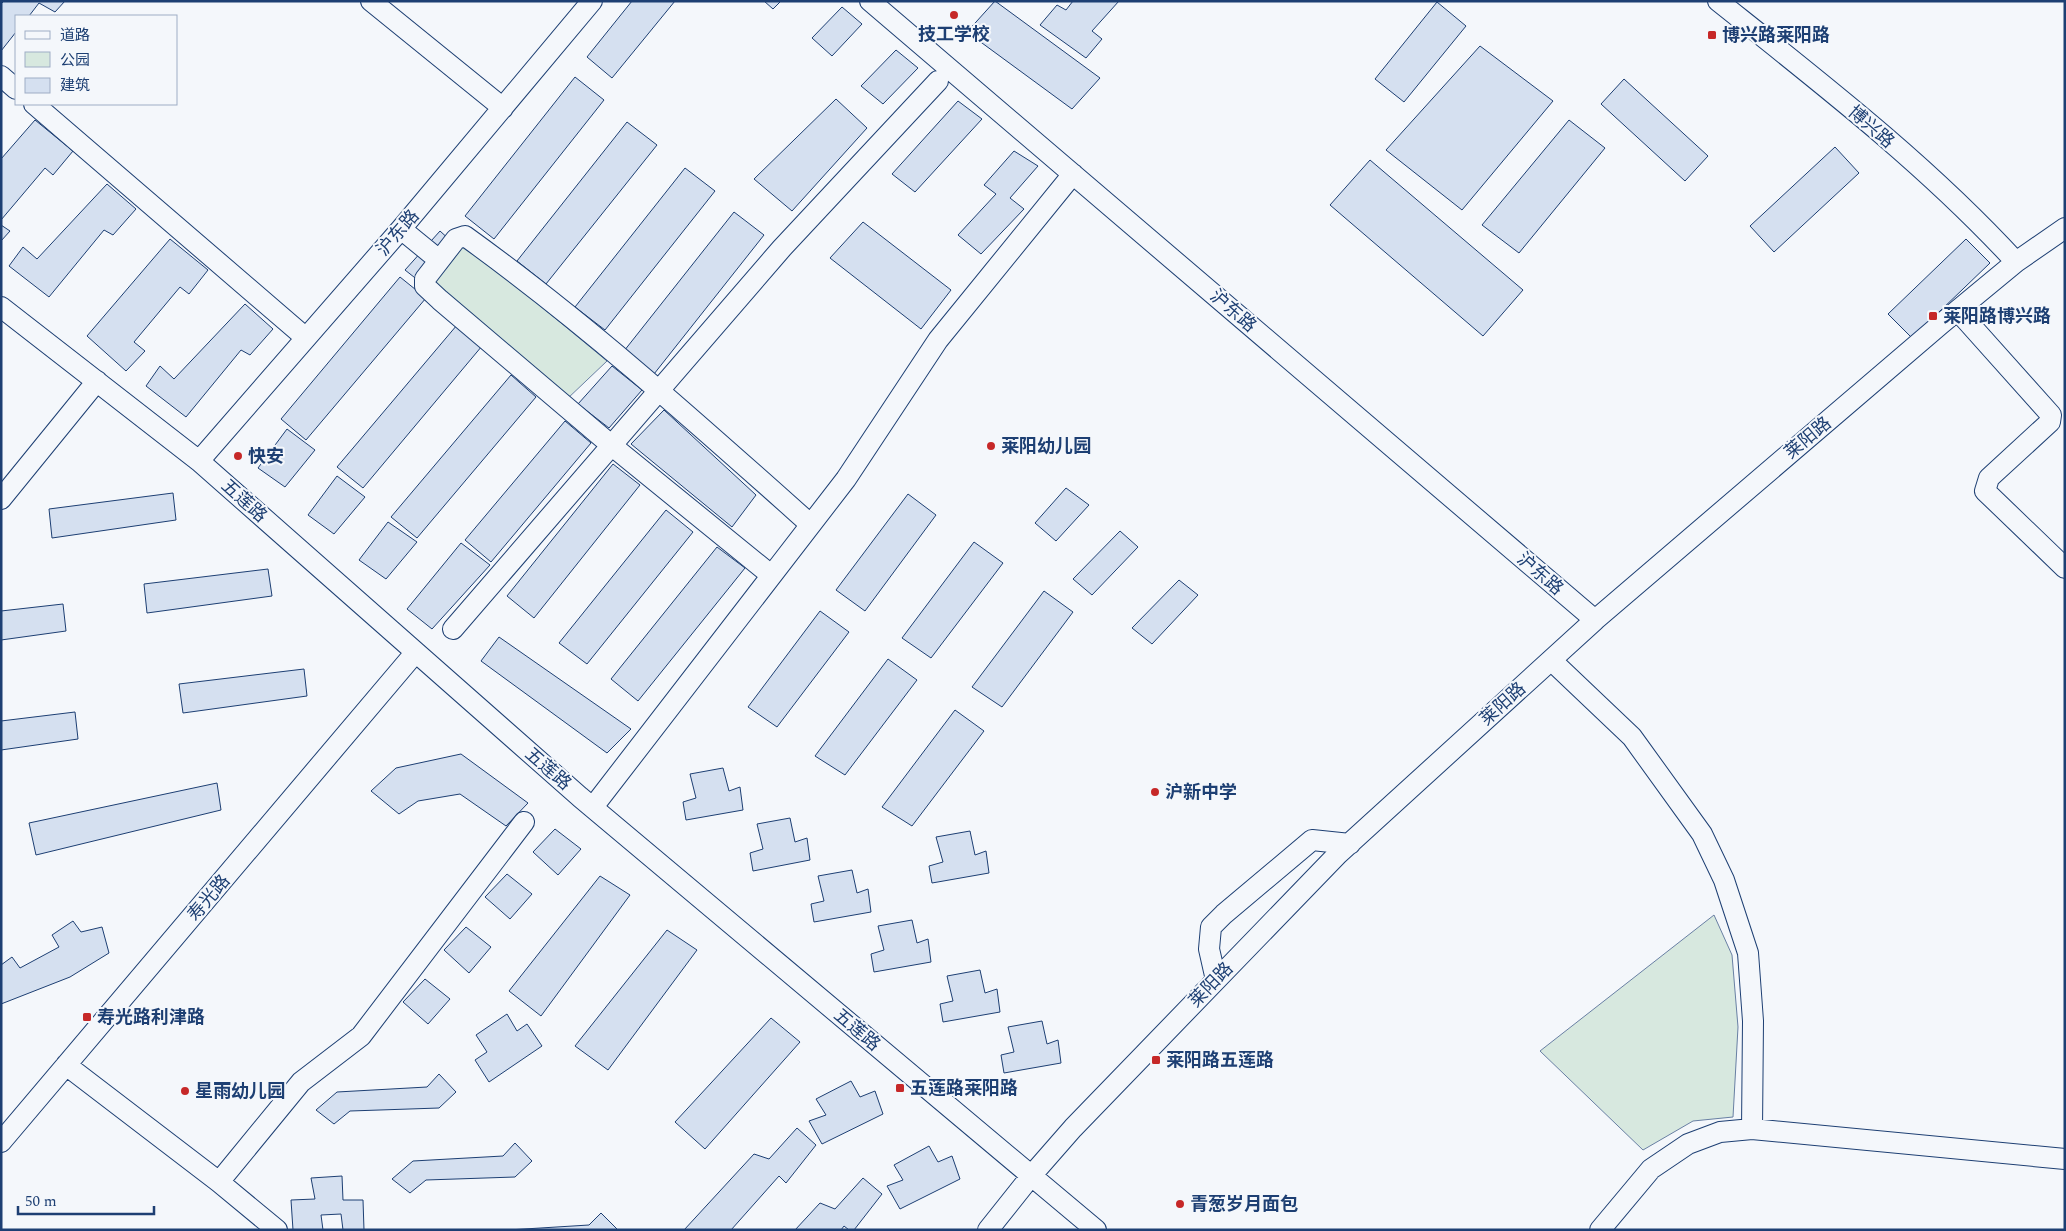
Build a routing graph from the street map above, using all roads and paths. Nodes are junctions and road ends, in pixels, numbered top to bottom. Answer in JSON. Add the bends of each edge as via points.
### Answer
{"nodes":[{"id":1,"x":370,"y":1,"type":"edge"},
{"id":2,"x":592,"y":1,"type":"edge"},
{"id":3,"x":870,"y":1,"type":"edge"},
{"id":4,"x":1718,"y":1,"type":"edge"},
{"id":5,"x":1,"y":76,"type":"edge"},
{"id":6,"x":938,"y":81,"type":"dead end"},
{"id":7,"x":15,"y":88,"type":"edge"},
{"id":8,"x":35,"y":105,"type":"edge"},
{"id":9,"x":502,"y":108,"type":"junction"},
{"id":10,"x":1073,"y":174,"type":"junction"},
{"id":11,"x":2065,"y":228,"type":"edge"},
{"id":12,"x":402,"y":229,"type":"junction"},
{"id":13,"x":439,"y":260,"type":"junction"},
{"id":14,"x":2016,"y":262,"type":"junction"},
{"id":15,"x":1,"y":306,"type":"edge"},
{"id":16,"x":1958,"y":311,"type":"junction"},
{"id":17,"x":306,"y":338,"type":"junction"},
{"id":18,"x":98,"y":381,"type":"junction"},
{"id":19,"x":659,"y":389,"type":"junction"},
{"id":20,"x":611,"y":445,"type":"junction"},
{"id":21,"x":199,"y":461,"type":"junction"},
{"id":22,"x":1,"y":500,"type":"edge"},
{"id":23,"x":810,"y":524,"type":"junction"},
{"id":24,"x":2065,"y":568,"type":"edge"},
{"id":25,"x":771,"y":575,"type":"junction"},
{"id":26,"x":1595,"y":620,"type":"junction"},
{"id":27,"x":453,"y":629,"type":"dead end"},
{"id":28,"x":415,"y":653,"type":"junction"},
{"id":29,"x":1551,"y":660,"type":"junction"},
{"id":30,"x":593,"y":807,"type":"junction"},
{"id":31,"x":524,"y":822,"type":"dead end"},
{"id":32,"x":1350,"y":844,"type":"junction"},
{"id":33,"x":1216,"y":980,"type":"junction"},
{"id":34,"x":66,"y":1065,"type":"junction"},
{"id":35,"x":1752,"y":1129,"type":"junction"},
{"id":36,"x":1,"y":1142,"type":"edge"},
{"id":37,"x":2065,"y":1159,"type":"edge"},
{"id":38,"x":1031,"y":1176,"type":"junction"},
{"id":39,"x":219,"y":1182,"type":"junction"},
{"id":40,"x":277,"y":1230,"type":"edge"},
{"id":41,"x":988,"y":1230,"type":"edge"},
{"id":42,"x":1096,"y":1230,"type":"edge"},
{"id":43,"x":1600,"y":1230,"type":"edge"}],
"edges":[{"from":1,"to":9,"type":"street"},
{"from":2,"to":9,"type":"street","name":"沪东路"},
{"from":3,"to":10,"type":"street","name":"沪东路"},
{"from":4,"to":14,"type":"street","name":"博兴路","via":[[1794,60],[1892,145],[1980,223]]},
{"from":5,"to":7,"type":"street"},
{"from":6,"to":19,"type":"street","via":[[782,248]]},
{"from":8,"to":17,"type":"street"},
{"from":9,"to":12,"type":"street","name":"沪东路"},
{"from":10,"to":23,"type":"street","via":[[938,340],[846,479]]},
{"from":10,"to":26,"type":"street","name":"沪东路"},
{"from":11,"to":14,"type":"street","name":"莱阳路"},
{"from":12,"to":13,"type":"street"},
{"from":12,"to":17,"type":"street","name":"沪东路"},
{"from":13,"to":19,"type":"street","via":[[456,239],[465,236]]},
{"from":13,"to":20,"type":"street","via":[[425,279],[425,286]]},
{"from":14,"to":16,"type":"street","name":"莱阳路"},
{"from":15,"to":18,"type":"street","name":"五莲路"},
{"from":16,"to":24,"type":"street","via":[[2051,415],[2050,422],[1989,478],[1985,491]]},
{"from":16,"to":26,"type":"street","name":"莱阳路"},
{"from":17,"to":21,"type":"street","name":"沪东路"},
{"from":18,"to":21,"type":"street","name":"五莲路"},
{"from":18,"to":22,"type":"street"},
{"from":19,"to":20,"type":"street"},
{"from":19,"to":23,"type":"street"},
{"from":20,"to":25,"type":"street"},
{"from":20,"to":27,"type":"street"},
{"from":21,"to":28,"type":"street","name":"五莲路"},
{"from":23,"to":25,"type":"street"},
{"from":25,"to":30,"type":"street"},
{"from":26,"to":29,"type":"street","name":"莱阳路"},
{"from":28,"to":30,"type":"street","name":"五莲路"},
{"from":28,"to":34,"type":"street","name":"寿光路"},
{"from":29,"to":32,"type":"street","name":"莱阳路"},
{"from":29,"to":35,"type":"street","via":[[1632,737],[1702,834],[1724,880],[1748,953]]},
{"from":30,"to":38,"type":"street","name":"五莲路"},
{"from":31,"to":39,"type":"street","via":[[361,1036],[301,1082]]},
{"from":32,"to":33,"type":"street","name":"莱阳路"},
{"from":32,"to":33,"type":"street","via":[[1312,840],[1211,927],[1209,949]]},
{"from":33,"to":38,"type":"street","name":"莱阳路"},
{"from":34,"to":36,"type":"street","name":"寿光路"},
{"from":34,"to":39,"type":"street"},
{"from":35,"to":37,"type":"street"},
{"from":35,"to":43,"type":"street","via":[[1720,1132],[1688,1144],[1651,1169]]},
{"from":38,"to":41,"type":"street","name":"莱阳路"},
{"from":38,"to":42,"type":"street","name":"五莲路"},
{"from":39,"to":40,"type":"street"}]}
